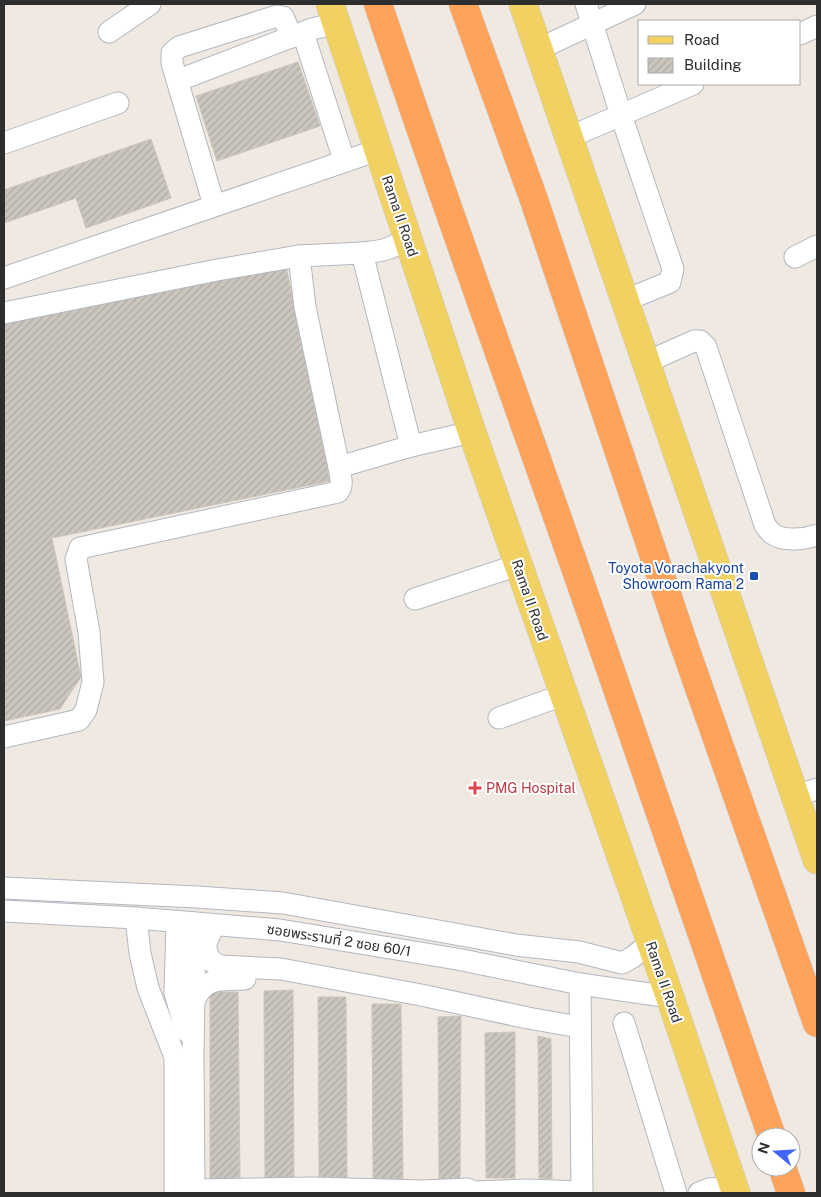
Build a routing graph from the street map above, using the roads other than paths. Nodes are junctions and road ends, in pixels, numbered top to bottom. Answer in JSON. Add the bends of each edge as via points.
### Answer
{"nodes":[{"id":1,"x":150,"y":4,"type":"edge"},
{"id":2,"x":378,"y":4,"type":"edge"},
{"id":3,"x":463,"y":4,"type":"edge"},
{"id":4,"x":523,"y":4,"type":"edge"},
{"id":5,"x":635,"y":4,"type":"edge"},
{"id":6,"x":334,"y":13,"type":"edge"},
{"id":7,"x":590,"y":13,"type":"edge"},
{"id":8,"x":817,"y":26,"type":"edge"},
{"id":9,"x":109,"y":32,"type":"dead end"},
{"id":10,"x":801,"y":34,"type":"edge"},
{"id":11,"x":298,"y":35,"type":"junction"},
{"id":12,"x":539,"y":49,"type":"junction"},
{"id":13,"x":179,"y":80,"type":"junction"},
{"id":14,"x":691,"y":85,"type":"edge"},
{"id":15,"x":118,"y":103,"type":"dead end"},
{"id":16,"x":620,"y":115,"type":"junction"},
{"id":17,"x":570,"y":137,"type":"junction"},
{"id":18,"x":4,"y":143,"type":"edge"},
{"id":19,"x":378,"y":150,"type":"junction"},
{"id":20,"x":344,"y":160,"type":"junction"},
{"id":21,"x":214,"y":205,"type":"junction"},
{"id":22,"x":407,"y":237,"type":"junction"},
{"id":23,"x":817,"y":246,"type":"edge"},
{"id":24,"x":362,"y":253,"type":"junction"},
{"id":25,"x":299,"y":256,"type":"junction"},
{"id":26,"x":795,"y":257,"type":"dead end"},
{"id":27,"x":4,"y":278,"type":"edge"},
{"id":28,"x":626,"y":300,"type":"junction"},
{"id":29,"x":4,"y":313,"type":"edge"},
{"id":30,"x":647,"y":362,"type":"junction"},
{"id":31,"x":472,"y":432,"type":"junction"},
{"id":32,"x":411,"y":446,"type":"junction"},
{"id":33,"x":339,"y":467,"type":"junction"},
{"id":34,"x":817,"y":535,"type":"edge"},
{"id":35,"x":518,"y":565,"type":"junction"},
{"id":36,"x":415,"y":598,"type":"dead end"},
{"id":37,"x":563,"y":694,"type":"junction"},
{"id":38,"x":499,"y":718,"type":"dead end"},
{"id":39,"x":4,"y":737,"type":"edge"},
{"id":40,"x":806,"y":792,"type":"edge"},
{"id":41,"x":817,"y":860,"type":"edge"},
{"id":42,"x":4,"y":888,"type":"edge"},
{"id":43,"x":4,"y":911,"type":"edge"},
{"id":44,"x":136,"y":918,"type":"junction"},
{"id":45,"x":186,"y":922,"type":"junction"},
{"id":46,"x":227,"y":926,"type":"junction"},
{"id":47,"x":650,"y":943,"type":"junction"},
{"id":48,"x":311,"y":975,"type":"junction"},
{"id":49,"x":580,"y":984,"type":"junction"},
{"id":50,"x":670,"y":997,"type":"junction"},
{"id":51,"x":194,"y":1002,"type":"junction"},
{"id":52,"x":624,"y":1023,"type":"dead end"},
{"id":53,"x":817,"y":1023,"type":"edge"},
{"id":54,"x":580,"y":1027,"type":"junction"},
{"id":55,"x":193,"y":1056,"type":"junction"},
{"id":56,"x":768,"y":1127,"type":"edge"},
{"id":57,"x":786,"y":1177,"type":"edge"},
{"id":58,"x":735,"y":1190,"type":"edge"},
{"id":59,"x":441,"y":1192,"type":"edge"},
{"id":60,"x":174,"y":1193,"type":"edge"},
{"id":61,"x":582,"y":1193,"type":"edge"},
{"id":62,"x":676,"y":1193,"type":"edge"},
{"id":63,"x":699,"y":1193,"type":"edge"},
{"id":64,"x":792,"y":1193,"type":"edge"}],
"edges":[{"from":1,"to":9,"type":"street"},
{"from":2,"to":56,"type":"highway"},
{"from":3,"to":53,"type":"highway","via":[[533,197],[684,645]]},
{"from":4,"to":12,"type":"main road"},
{"from":5,"to":7,"type":"street"},
{"from":6,"to":11,"type":"street"},
{"from":6,"to":19,"type":"main road","name":"Rama II Road"},
{"from":7,"to":12,"type":"street"},
{"from":7,"to":16,"type":"street"},
{"from":8,"to":10,"type":"street"},
{"from":11,"to":13,"type":"street"},
{"from":11,"to":13,"type":"street","via":[[283,17],[277,16],[180,47],[171,58]]},
{"from":11,"to":20,"type":"street"},
{"from":12,"to":17,"type":"main road"},
{"from":13,"to":21,"type":"street"},
{"from":14,"to":16,"type":"street"},
{"from":15,"to":18,"type":"street"},
{"from":16,"to":17,"type":"street"},
{"from":16,"to":28,"type":"street","via":[[673,269],[670,282]]},
{"from":17,"to":28,"type":"main road"},
{"from":19,"to":20,"type":"street"},
{"from":19,"to":22,"type":"main road","name":"Rama II Road"},
{"from":20,"to":21,"type":"street"},
{"from":21,"to":27,"type":"street"},
{"from":22,"to":24,"type":"street","via":[[384,251]]},
{"from":22,"to":31,"type":"main road","name":"Rama II Road"},
{"from":23,"to":26,"type":"street"},
{"from":24,"to":25,"type":"street"},
{"from":24,"to":32,"type":"street"},
{"from":25,"to":29,"type":"street"},
{"from":25,"to":33,"type":"street","via":[[304,307]]},
{"from":28,"to":30,"type":"main road"},
{"from":30,"to":34,"type":"street","via":[[694,341],[700,341],[706,347],[765,525],[774,535],[784,538]]},
{"from":30,"to":40,"type":"main road"},
{"from":31,"to":32,"type":"street"},
{"from":31,"to":35,"type":"main road","name":"Rama II Road"},
{"from":32,"to":33,"type":"street"},
{"from":33,"to":39,"type":"street","via":[[342,483],[338,492],[80,548],[76,559],[89,632],[93,682],[86,710],[79,720]]},
{"from":35,"to":36,"type":"street"},
{"from":35,"to":37,"type":"main road","name":"Rama II Road"},
{"from":37,"to":38,"type":"street"},
{"from":37,"to":47,"type":"main road","name":"Rama II Road"},
{"from":40,"to":41,"type":"main road"},
{"from":42,"to":47,"type":"street","name":"ซอยพระรามที่ 2 ซอย 60/1","via":[[283,904],[516,945],[579,952],[622,963]]},
{"from":43,"to":44,"type":"street","name":"ซอยพระรามที่ 2 ซอย 60/1"},
{"from":44,"to":45,"type":"street","name":"ซอยพระรามที่ 2 ซอย 60/1"},
{"from":44,"to":60,"type":"street","via":[[148,988],[175,1057]]},
{"from":45,"to":46,"type":"street","name":"ซอยพระรามที่ 2 ซอย 60/1"},
{"from":45,"to":51,"type":"street"},
{"from":45,"to":55,"type":"street","via":[[176,993]]},
{"from":46,"to":48,"type":"street","via":[[212,930],[206,943],[207,956],[215,964],[281,969]]},
{"from":46,"to":49,"type":"street","name":"ซอยพระรามที่ 2 ซอย 60/1","via":[[322,936]]},
{"from":47,"to":50,"type":"main road","name":"Rama II Road"},
{"from":48,"to":51,"type":"street","via":[[281,980],[210,981],[202,986]]},
{"from":48,"to":54,"type":"street"},
{"from":49,"to":50,"type":"street","name":"ซอยพระรามที่ 2 ซอย 60/1"},
{"from":49,"to":54,"type":"street"},
{"from":50,"to":58,"type":"main road","name":"Rama II Road"},
{"from":51,"to":55,"type":"street"},
{"from":52,"to":62,"type":"street"},
{"from":54,"to":61,"type":"street"},
{"from":55,"to":59,"type":"street","via":[[194,1190],[311,1188]]},
{"from":57,"to":64,"type":"highway"},
{"from":58,"to":63,"type":"street","via":[[709,1189]]},
{"from":59,"to":61,"type":"street","via":[[467,1189],[474,1192]]}]}
